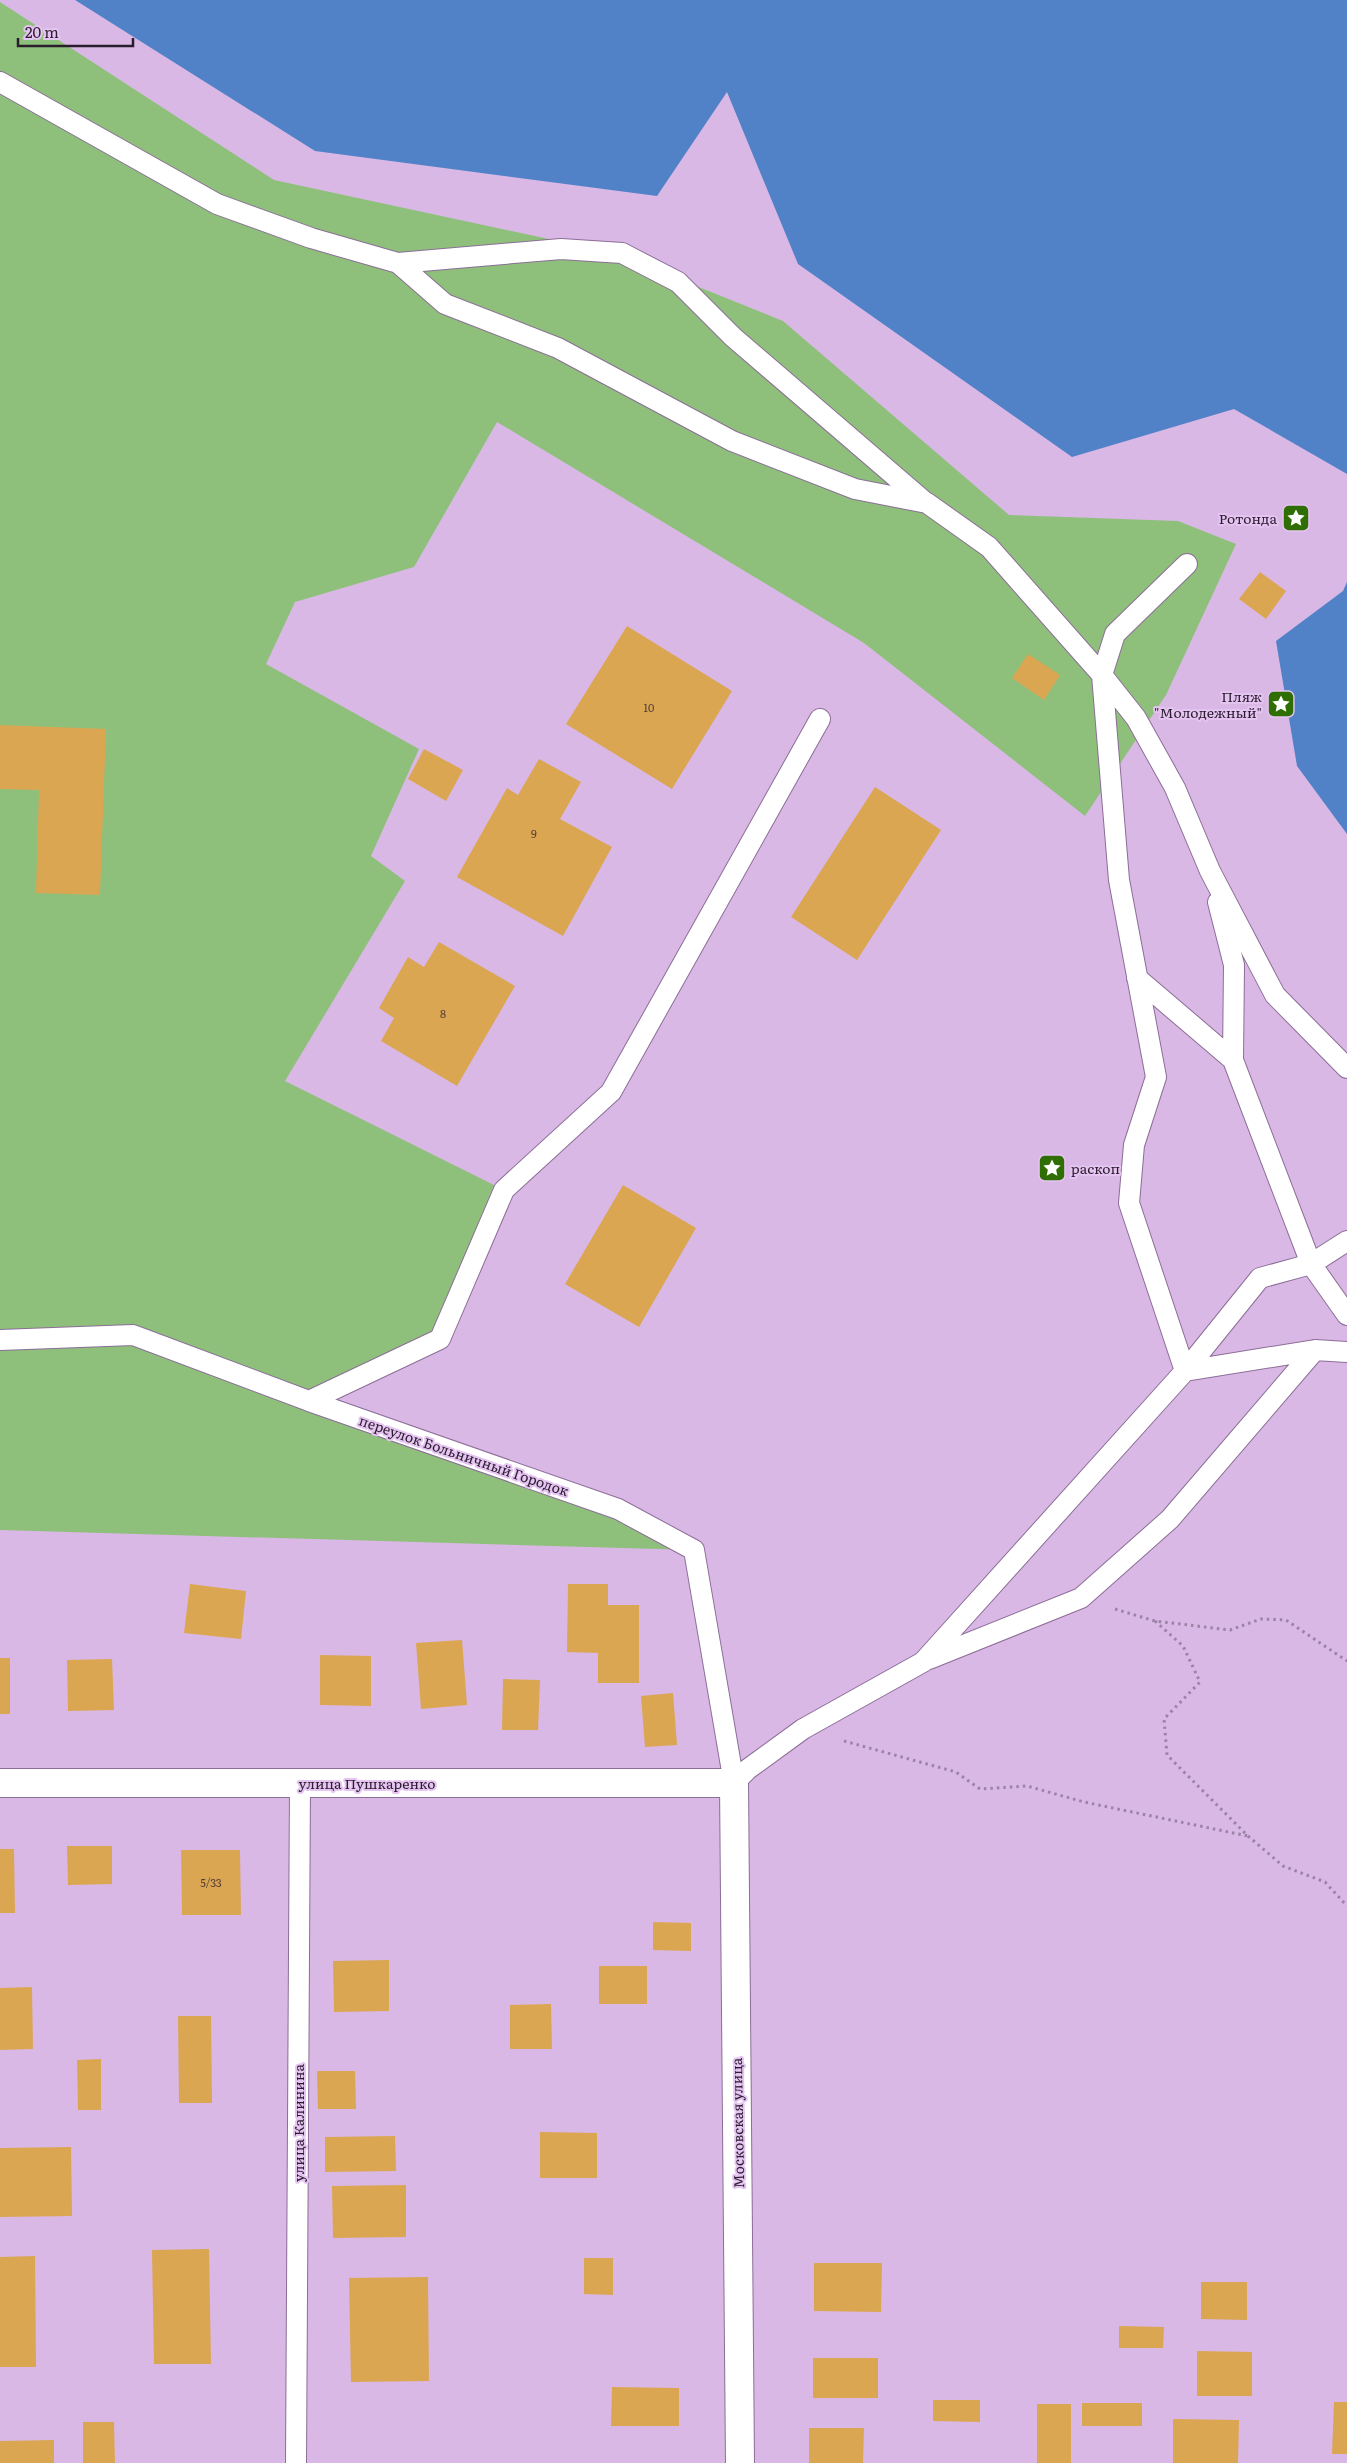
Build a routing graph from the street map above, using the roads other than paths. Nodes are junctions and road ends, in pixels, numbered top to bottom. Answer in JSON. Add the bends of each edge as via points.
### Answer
{"nodes":[{"id":1,"x":0,"y":82,"type":"edge"},
{"id":2,"x":398,"y":263,"type":"junction"},
{"id":3,"x":927,"y":503,"type":"junction"},
{"id":4,"x":1187,"y":564,"type":"dead end"},
{"id":5,"x":1102,"y":675,"type":"junction"},
{"id":6,"x":820,"y":720,"type":"dead end"},
{"id":7,"x":1210,"y":871,"type":"junction"},
{"id":8,"x":1137,"y":978,"type":"junction"},
{"id":9,"x":1233,"y":1060,"type":"junction"},
{"id":10,"x":1347,"y":1068,"type":"edge"},
{"id":11,"x":1347,"y":1241,"type":"edge"},
{"id":12,"x":1311,"y":1264,"type":"junction"},
{"id":13,"x":1347,"y":1315,"type":"edge"},
{"id":14,"x":0,"y":1340,"type":"edge"},
{"id":15,"x":1315,"y":1350,"type":"junction"},
{"id":16,"x":1347,"y":1352,"type":"edge"},
{"id":17,"x":1186,"y":1371,"type":"junction"},
{"id":18,"x":309,"y":1401,"type":"junction"},
{"id":19,"x":923,"y":1662,"type":"junction"},
{"id":20,"x":0,"y":1783,"type":"edge"},
{"id":21,"x":734,"y":1783,"type":"junction"},
{"id":22,"x":300,"y":1784,"type":"junction"},
{"id":23,"x":296,"y":2463,"type":"edge"},
{"id":24,"x":740,"y":2463,"type":"edge"}],
"edges":[{"from":1,"to":2,"type":"lane","via":[[217,204],[310,238]]},
{"from":2,"to":3,"type":"lane","via":[[445,304],[558,348],[732,441],[855,489]]},
{"from":2,"to":3,"type":"lane","via":[[561,249],[622,253],[678,282],[733,338]]},
{"from":3,"to":5,"type":"lane","via":[[989,548]]},
{"from":4,"to":5,"type":"lane","via":[[1115,634]]},
{"from":5,"to":7,"type":"lane","via":[[1136,718],[1175,788]]},
{"from":5,"to":8,"type":"lane","via":[[1119,880]]},
{"from":6,"to":18,"type":"lane","via":[[610,1092],[504,1190],[440,1339]]},
{"from":7,"to":9,"type":"lane","via":[[1234,965]]},
{"from":7,"to":10,"type":"lane","via":[[1275,996]]},
{"from":8,"to":9,"type":"lane"},
{"from":8,"to":17,"type":"lane","via":[[1156,1077],[1134,1145],[1129,1204]]},
{"from":9,"to":12,"type":"lane"},
{"from":11,"to":12,"type":"lane"},
{"from":12,"to":13,"type":"lane"},
{"from":12,"to":17,"type":"lane","via":[[1260,1278]]},
{"from":14,"to":18,"type":"lane","name":"переулок Больничный Городок","via":[[133,1335]]},
{"from":15,"to":16,"type":"lane"},
{"from":15,"to":17,"type":"lane"},
{"from":15,"to":19,"type":"lane","via":[[1170,1519],[1081,1598]]},
{"from":17,"to":19,"type":"lane"},
{"from":18,"to":21,"type":"lane","name":"переулок Больничный Городок","via":[[618,1509],[694,1550]]},
{"from":19,"to":21,"type":"lane","via":[[803,1729]]},
{"from":20,"to":22,"type":"main road","name":"улица Пушкаренко"},
{"from":21,"to":22,"type":"main road","name":"улица Пушкаренко"},
{"from":21,"to":24,"type":"main road","name":"Московская улица"},
{"from":22,"to":23,"type":"lane","name":"улица Калинина"}]}
